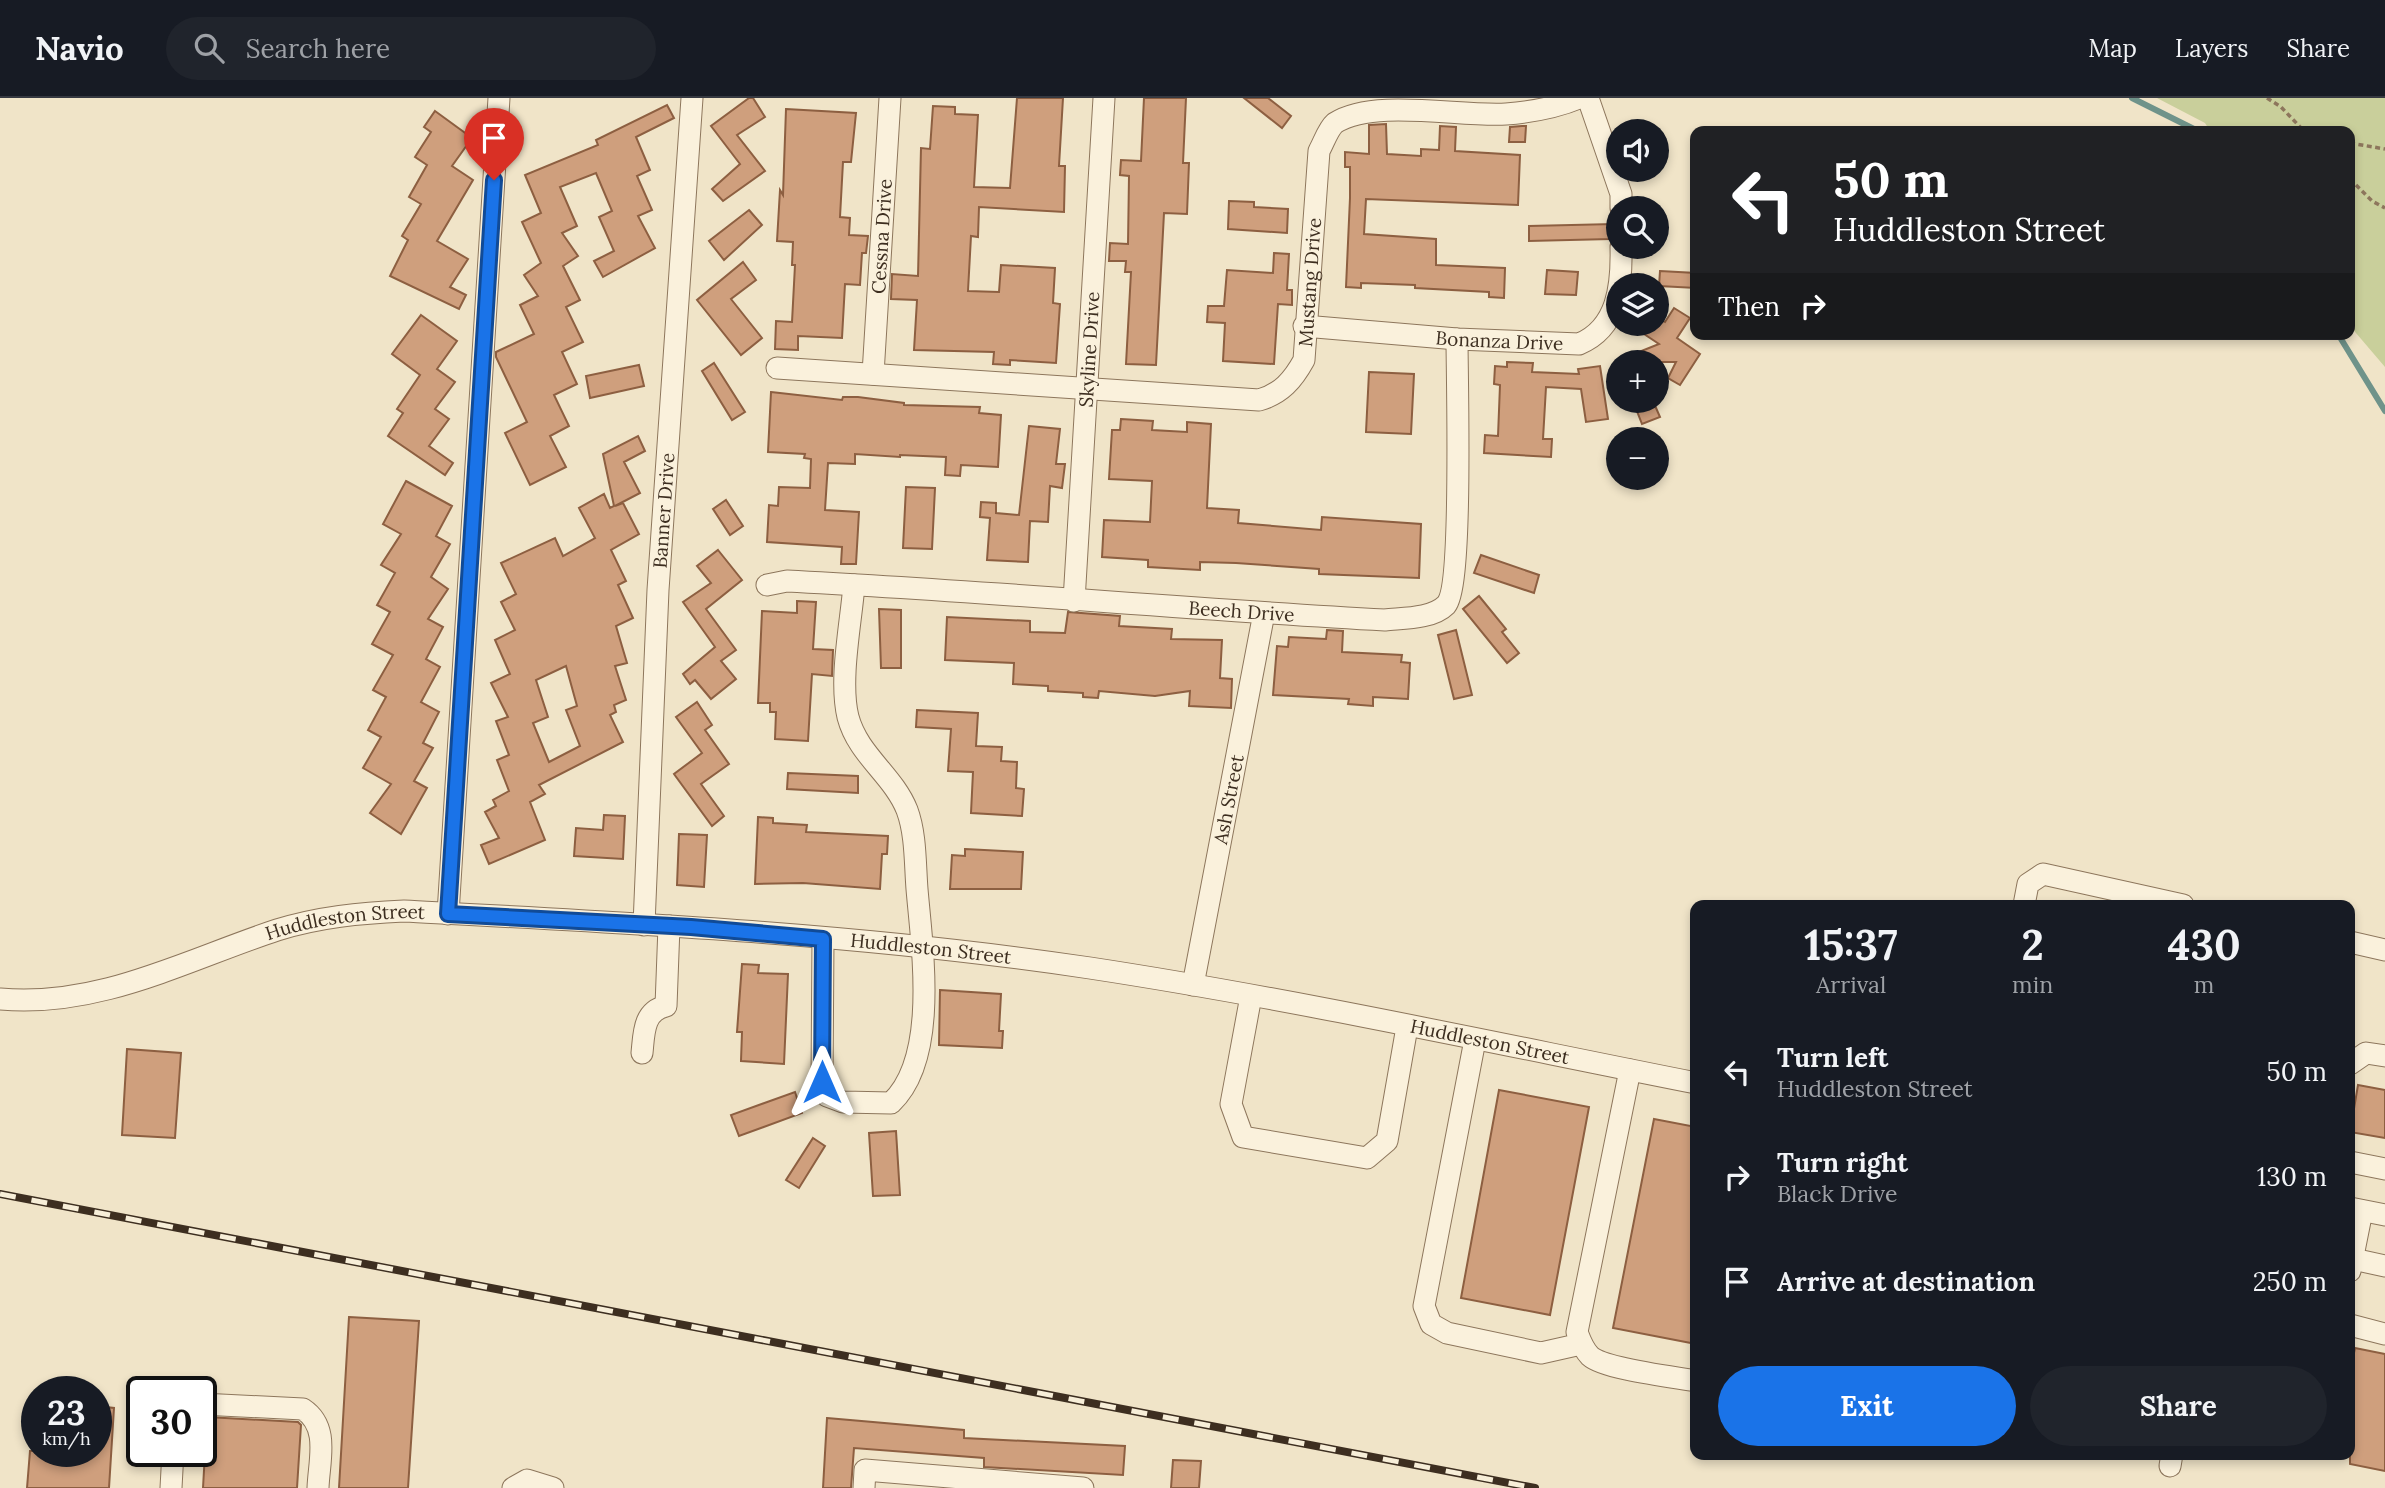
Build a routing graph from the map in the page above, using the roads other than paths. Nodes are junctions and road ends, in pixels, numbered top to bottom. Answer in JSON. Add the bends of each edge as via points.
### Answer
{"nodes":[{"id":1,"x":499,"y":98,"type":"edge"},
{"id":2,"x":692,"y":98,"type":"edge"},
{"id":3,"x":890,"y":98,"type":"edge"},
{"id":4,"x":1104,"y":98,"type":"edge"},
{"id":5,"x":1579,"y":98,"type":"edge"},
{"id":6,"x":1588,"y":98,"type":"edge"},
{"id":7,"x":1621,"y":196,"type":"edge"},
{"id":8,"x":1620,"y":259,"type":"edge"},
{"id":9,"x":1304,"y":326,"type":"junction"},
{"id":10,"x":1457,"y":339,"type":"junction"},
{"id":11,"x":777,"y":368,"type":"dead end"},
{"id":12,"x":873,"y":374,"type":"junction"},
{"id":13,"x":1086,"y":388,"type":"junction"},
{"id":14,"x":854,"y":584,"type":"junction"},
{"id":15,"x":767,"y":586,"type":"dead end"},
{"id":16,"x":1074,"y":601,"type":"junction"},
{"id":17,"x":1264,"y":613,"type":"junction"},
{"id":18,"x":2025,"y":900,"type":"edge"},
{"id":19,"x":2160,"y":900,"type":"edge"},
{"id":20,"x":448,"y":914,"type":"junction"},
{"id":21,"x":644,"y":925,"type":"junction"},
{"id":22,"x":669,"y":926,"type":"junction"},
{"id":23,"x":823,"y":939,"type":"junction"},
{"id":24,"x":2355,"y":943,"type":"edge"},
{"id":25,"x":922,"y":949,"type":"junction"},
{"id":26,"x":2385,"y":950,"type":"edge"},
{"id":27,"x":1193,"y":985,"type":"junction"},
{"id":28,"x":1251,"y":996,"type":"junction"},
{"id":29,"x":0,"y":999,"type":"edge"},
{"id":30,"x":1407,"y":1027,"type":"junction"},
{"id":31,"x":1475,"y":1040,"type":"junction"},
{"id":32,"x":642,"y":1053,"type":"dead end"},
{"id":33,"x":2385,"y":1056,"type":"edge"},
{"id":34,"x":2355,"y":1061,"type":"edge"},
{"id":35,"x":1630,"y":1070,"type":"junction"},
{"id":36,"x":1690,"y":1082,"type":"edge"},
{"id":37,"x":2355,"y":1163,"type":"edge"},
{"id":38,"x":2385,"y":1169,"type":"edge"},
{"id":39,"x":2356,"y":1210,"type":"edge"},
{"id":40,"x":2385,"y":1215,"type":"edge"},
{"id":41,"x":2355,"y":1265,"type":"edge"},
{"id":42,"x":2385,"y":1266,"type":"edge"},
{"id":43,"x":2355,"y":1326,"type":"edge"},
{"id":44,"x":2385,"y":1334,"type":"edge"},
{"id":45,"x":1581,"y":1344,"type":"junction"},
{"id":46,"x":1690,"y":1380,"type":"edge"},
{"id":47,"x":217,"y":1405,"type":"edge"},
{"id":48,"x":172,"y":1467,"type":"edge"},
{"id":49,"x":920,"y":1481,"type":"edge"},
{"id":50,"x":1020,"y":1485,"type":"edge"},
{"id":51,"x":171,"y":1488,"type":"edge"},
{"id":52,"x":318,"y":1488,"type":"edge"},
{"id":53,"x":513,"y":1488,"type":"edge"},
{"id":54,"x":553,"y":1488,"type":"edge"},
{"id":55,"x":864,"y":1488,"type":"edge"},
{"id":56,"x":1082,"y":1488,"type":"edge"}],
"edges":[{"from":1,"to":20,"type":"street"},
{"from":2,"to":21,"type":"street","name":"Banner Drive","via":[[658,590]]},
{"from":3,"to":12,"type":"street","name":"Cessna Drive"},
{"from":4,"to":13,"type":"street","name":"Skyline Drive"},
{"from":5,"to":9,"type":"street","name":"Mustang Drive","via":[[1551,109],[1504,114],[1388,110],[1351,114],[1333,125],[1319,151]]},
{"from":6,"to":7,"type":"street"},
{"from":8,"to":10,"type":"street","name":"Bonanza Drive","via":[[1609,322],[1596,337],[1579,344]]},
{"from":9,"to":10,"type":"street","name":"Bonanza Drive"},
{"from":9,"to":13,"type":"street","name":"Mustang Drive","via":[[1304,360],[1294,379],[1259,400]]},
{"from":10,"to":17,"type":"street","name":"Beech Drive","via":[[1456,550],[1447,603],[1415,618],[1385,620]]},
{"from":11,"to":12,"type":"street","name":"Mustang Drive"},
{"from":12,"to":13,"type":"street","name":"Mustang Drive"},
{"from":13,"to":16,"type":"street","name":"Skyline Drive"},
{"from":14,"to":15,"type":"street","name":"Beech Drive","via":[[787,581]]},
{"from":14,"to":16,"type":"street","name":"Beech Drive"},
{"from":14,"to":25,"type":"street","via":[[848,713],[863,750],[907,811]]},
{"from":16,"to":17,"type":"street","name":"Beech Drive"},
{"from":17,"to":27,"type":"street","name":"Ash Street"},
{"from":18,"to":19,"type":"street","via":[[2028,884],[2043,874]]},
{"from":20,"to":21,"type":"street","name":"Huddleston Street"},
{"from":20,"to":29,"type":"street","name":"Huddleston Street","via":[[351,914],[314,920],[143,981],[100,991]]},
{"from":21,"to":22,"type":"street","name":"Huddleston Street"},
{"from":22,"to":23,"type":"street","name":"Huddleston Street"},
{"from":22,"to":32,"type":"street","via":[[666,1006],[644,1024]]},
{"from":23,"to":25,"type":"street","name":"Huddleston Street"},
{"from":23,"to":25,"type":"street","via":[[822,1082],[827,1096],[853,1103],[891,1103],[913,1071],[922,1019]]},
{"from":24,"to":26,"type":"street"},
{"from":25,"to":27,"type":"street","name":"Huddleston Street"},
{"from":27,"to":28,"type":"street","name":"Huddleston Street"},
{"from":28,"to":30,"type":"street","name":"Huddleston Street"},
{"from":28,"to":30,"type":"street","via":[[1231,1104],[1243,1137],[1367,1158],[1387,1141]]},
{"from":30,"to":31,"type":"street","name":"Huddleston Street"},
{"from":31,"to":35,"type":"street","name":"Huddleston Street"},
{"from":31,"to":45,"type":"street","via":[[1424,1306],[1427,1315],[1431,1324],[1447,1333],[1541,1353]]},
{"from":33,"to":34,"type":"street","via":[[2366,1053]]},
{"from":35,"to":36,"type":"street","name":"Huddleston Street"},
{"from":35,"to":45,"type":"street","via":[[1577,1332]]},
{"from":37,"to":38,"type":"street"},
{"from":39,"to":40,"type":"street"},
{"from":41,"to":42,"type":"street"},
{"from":43,"to":44,"type":"street"},
{"from":45,"to":46,"type":"street","via":[[1590,1357],[1605,1364]]},
{"from":47,"to":52,"type":"street","via":[[303,1409],[313,1416],[321,1428]]},
{"from":48,"to":51,"type":"street"},
{"from":49,"to":50,"type":"street"},
{"from":49,"to":55,"type":"street","via":[[865,1470]]},
{"from":50,"to":56,"type":"street"},
{"from":53,"to":54,"type":"street","via":[[527,1480]]}]}
